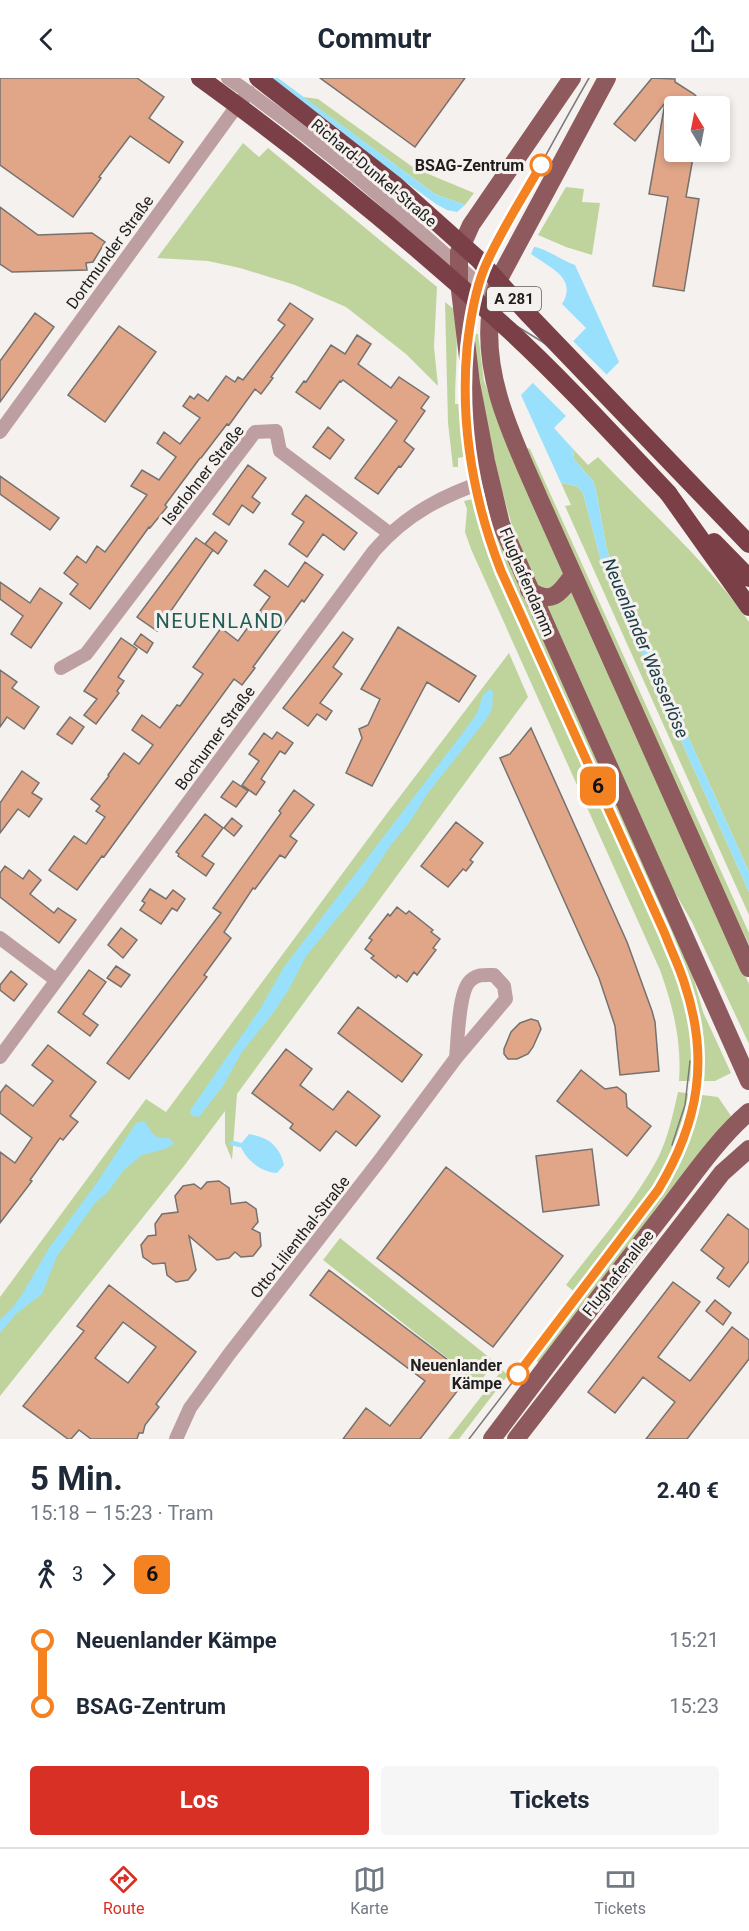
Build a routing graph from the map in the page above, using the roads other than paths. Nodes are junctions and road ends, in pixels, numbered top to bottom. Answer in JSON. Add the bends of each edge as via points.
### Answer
{"nodes":[{"id":1,"x":200,"y":78,"type":"edge"},
{"id":2,"x":228,"y":78,"type":"edge"},
{"id":3,"x":572,"y":78,"type":"edge"},
{"id":4,"x":607,"y":78,"type":"edge"},
{"id":5,"x":253,"y":85,"type":"edge"},
{"id":6,"x":458,"y":267,"type":"junction"},
{"id":7,"x":493,"y":298,"type":"junction"},
{"id":8,"x":0,"y":432,"type":"edge"},
{"id":9,"x":491,"y":479,"type":"junction"},
{"id":10,"x":668,"y":493,"type":"junction"},
{"id":11,"x":389,"y":533,"type":"junction"},
{"id":12,"x":749,"y":544,"type":"edge"},
{"id":13,"x":573,"y":575,"type":"junction"},
{"id":14,"x":749,"y":578,"type":"edge"},
{"id":15,"x":530,"y":590,"type":"junction"},
{"id":16,"x":749,"y":607,"type":"edge"},
{"id":17,"x":61,"y":668,"type":"dead end"},
{"id":18,"x":0,"y":938,"type":"edge"},
{"id":19,"x":749,"y":968,"type":"edge"},
{"id":20,"x":56,"y":980,"type":"junction"},
{"id":21,"x":0,"y":1057,"type":"edge"},
{"id":22,"x":456,"y":1058,"type":"junction"},
{"id":23,"x":749,"y":1081,"type":"edge"},
{"id":24,"x":749,"y":1112,"type":"edge"},
{"id":25,"x":749,"y":1149,"type":"edge"},
{"id":26,"x":176,"y":1439,"type":"edge"},
{"id":27,"x":492,"y":1439,"type":"edge"},
{"id":28,"x":516,"y":1439,"type":"edge"}],
"edges":[{"from":1,"to":10,"type":"highway","number":"A 281","bridge":true,"via":[[338,183],[510,331]]},
{"from":2,"to":5,"type":"street","name":"Richard-Dunkel-Straße"},
{"from":3,"to":6,"type":"main road","name":"Flughafendamm","via":[[471,225],[459,252]]},
{"from":4,"to":7,"type":"main road","via":[[513,249]]},
{"from":5,"to":6,"type":"street","name":"Richard-Dunkel-Straße"},
{"from":5,"to":8,"type":"street","name":"Dortmunder Straße"},
{"from":5,"to":12,"type":"highway","number":"A 281","bridge":true,"via":[[376,169],[478,259]]},
{"from":6,"to":7,"type":"street","name":"Richard-Dunkel-Straße"},
{"from":6,"to":9,"type":"main road","name":"Flughafendamm","via":[[471,383]]},
{"from":7,"to":13,"type":"main road","via":[[489,336],[494,384],[516,446]]},
{"from":9,"to":11,"type":"street","name":"Bochumer Straße","via":[[450,494]]},
{"from":9,"to":15,"type":"main road","name":"Flughafendamm","via":[[501,524]]},
{"from":10,"to":14,"type":"highway","number":"A 281"},
{"from":10,"to":16,"type":"highway"},
{"from":11,"to":17,"type":"street","name":"Iserlohner Straße","via":[[280,451],[276,431],[255,432],[86,654]]},
{"from":11,"to":20,"type":"street","name":"Bochumer Straße"},
{"from":13,"to":15,"type":"main road","via":[[560,593],[552,597],[539,597]]},
{"from":13,"to":19,"type":"main road"},
{"from":15,"to":23,"type":"main road","name":"Flughafendamm"},
{"from":18,"to":20,"type":"street"},
{"from":20,"to":21,"type":"street","name":"Bochumer Straße"},
{"from":22,"to":22,"type":"street","name":"Otto-Lilienthal-Straße","via":[[506,999],[504,986],[494,975],[481,975],[469,981],[464,991]]},
{"from":22,"to":26,"type":"street","name":"Otto-Lilienthal-Straße","via":[[217,1370],[190,1408]]},
{"from":24,"to":27,"type":"main road","name":"Flughafenallee","via":[[609,1282]]},
{"from":25,"to":28,"type":"main road","name":"Flughafenallee","via":[[716,1181]]}]}
